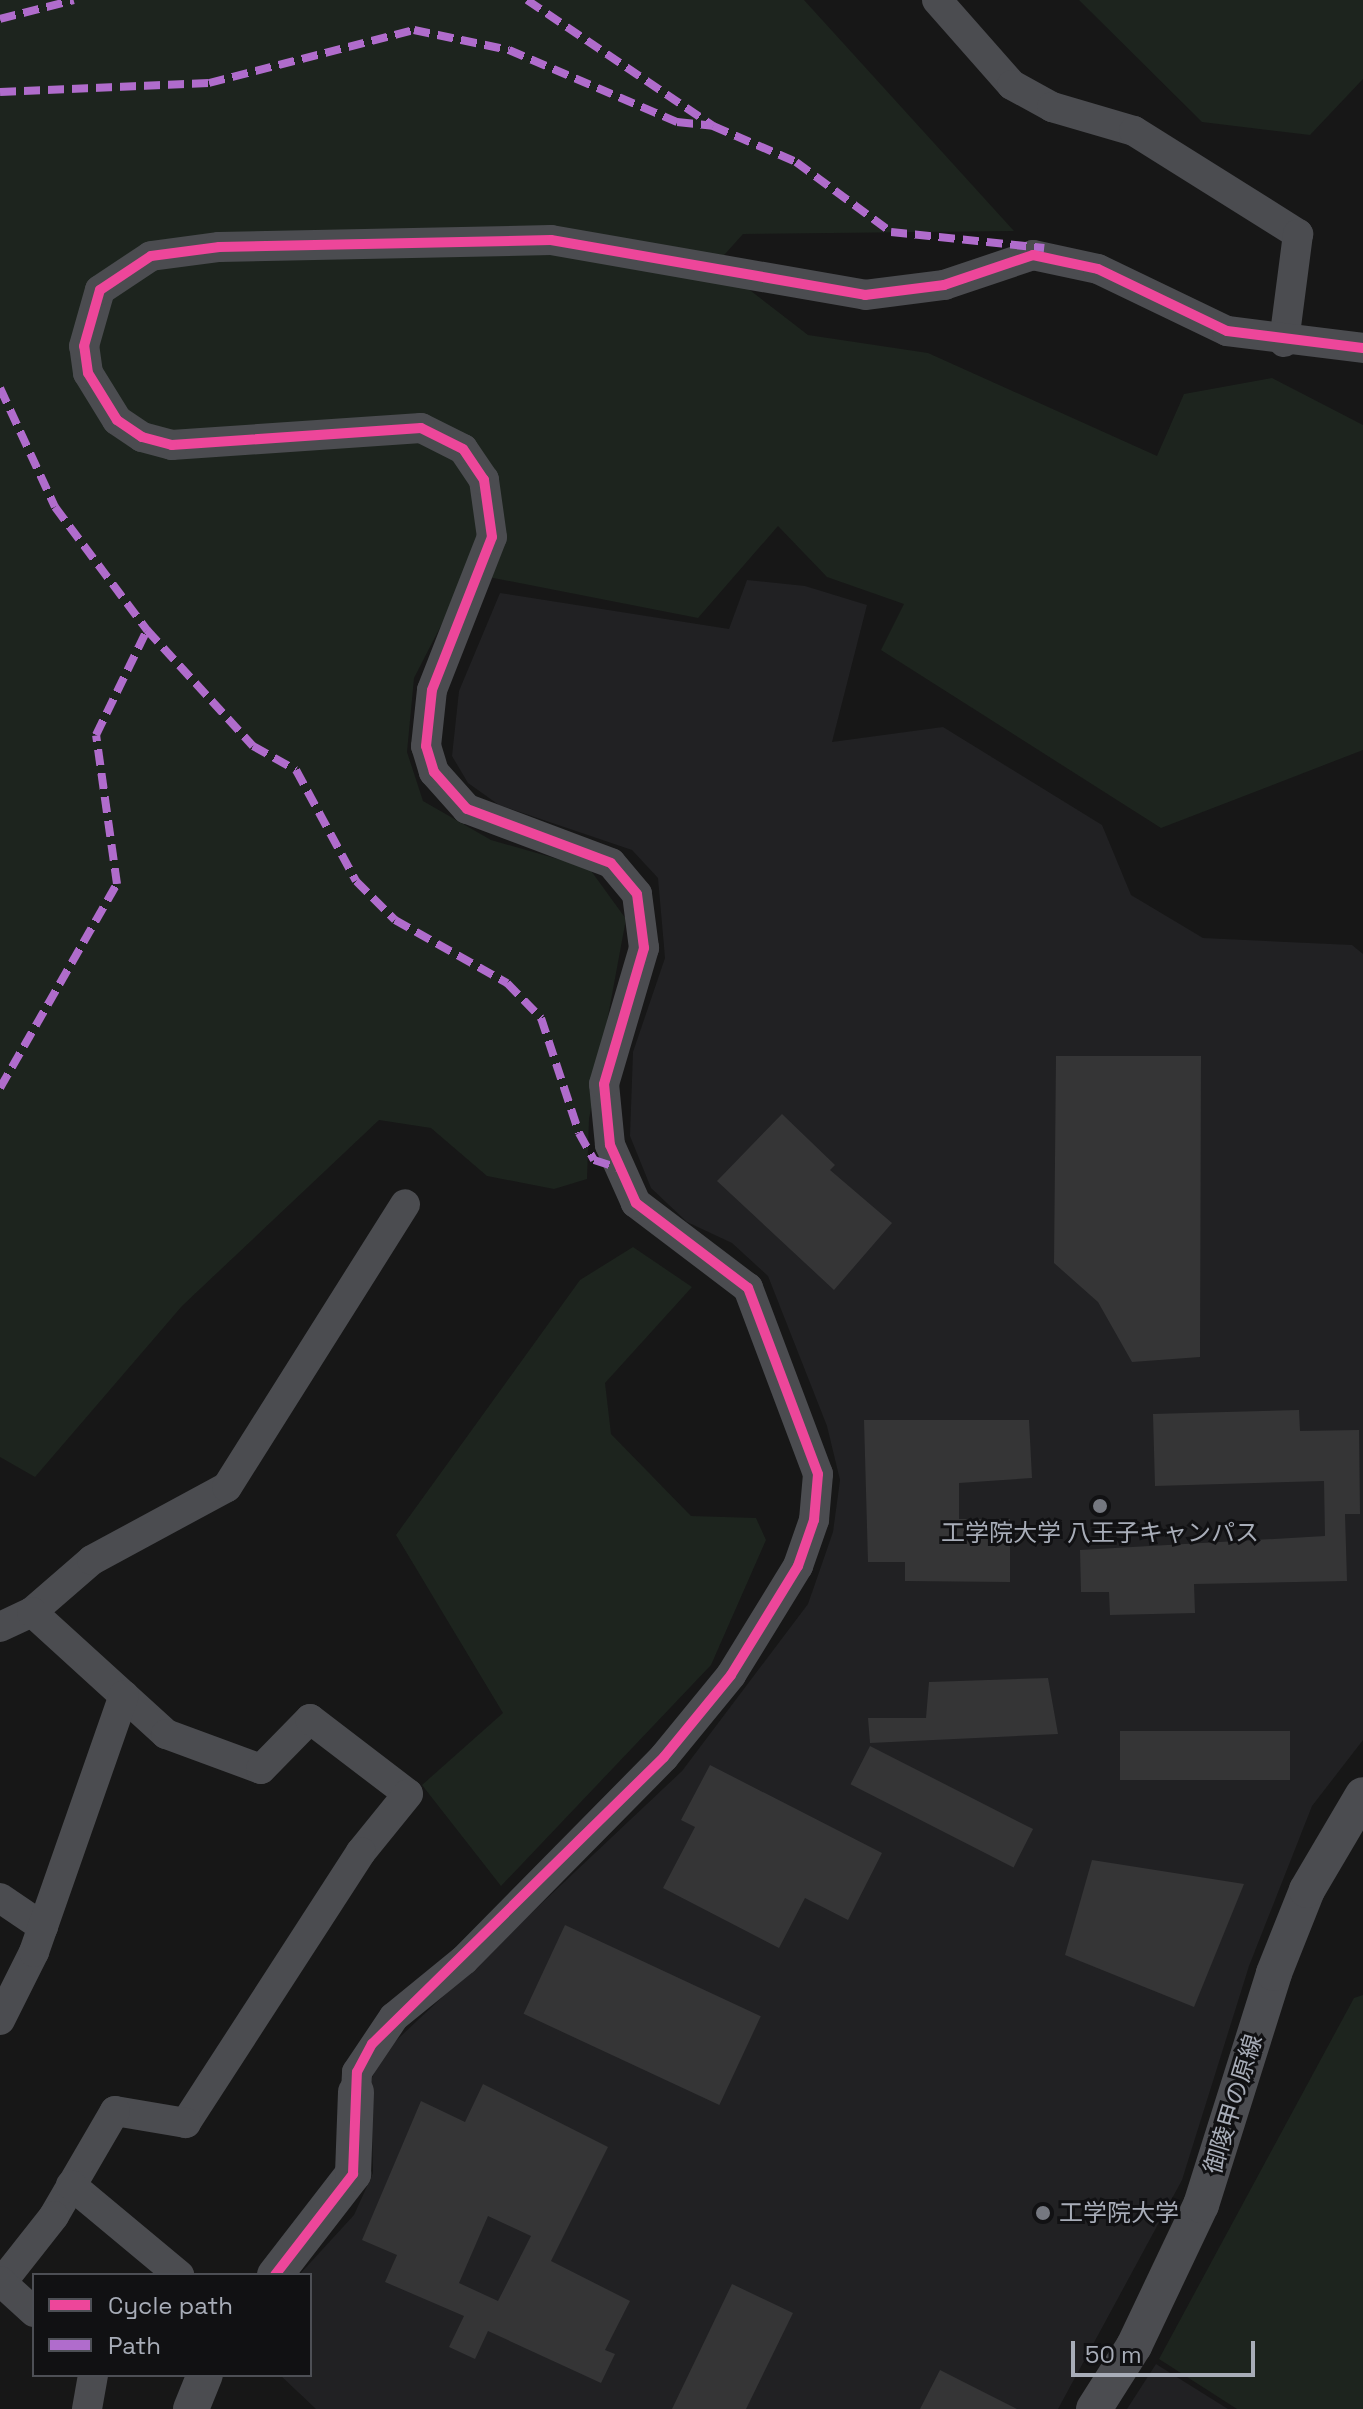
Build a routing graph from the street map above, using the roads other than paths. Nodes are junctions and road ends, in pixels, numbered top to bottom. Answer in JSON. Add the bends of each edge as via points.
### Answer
{"nodes":[{"id":1,"x":937,"y":0,"type":"edge"},
{"id":2,"x":1284,"y":342,"type":"junction"},
{"id":3,"x":1363,"y":348,"type":"edge"},
{"id":4,"x":405,"y":1204,"type":"dead end"},
{"id":5,"x":32,"y":1612,"type":"junction"},
{"id":6,"x":0,"y":1627,"type":"edge"},
{"id":7,"x":124,"y":1695,"type":"junction"},
{"id":8,"x":1363,"y":1795,"type":"edge"},
{"id":9,"x":0,"y":1898,"type":"edge"},
{"id":10,"x":43,"y":1927,"type":"junction"},
{"id":11,"x":0,"y":2020,"type":"edge"},
{"id":12,"x":356,"y":2092,"type":"joint"},
{"id":13,"x":71,"y":2185,"type":"junction"},
{"id":14,"x":177,"y":2273,"type":"edge"},
{"id":15,"x":277,"y":2273,"type":"edge"},
{"id":16,"x":1,"y":2281,"type":"edge"},
{"id":17,"x":32,"y":2310,"type":"edge"},
{"id":18,"x":93,"y":2377,"type":"edge"},
{"id":19,"x":204,"y":2377,"type":"edge"},
{"id":20,"x":87,"y":2409,"type":"edge"},
{"id":21,"x":191,"y":2409,"type":"edge"},
{"id":22,"x":1094,"y":2409,"type":"edge"}],
"edges":[{"from":1,"to":2,"type":"street","via":[[1012,85],[1052,107],[1134,131],[1298,234]]},
{"from":2,"to":3,"type":"street"},
{"from":2,"to":12,"type":"street","via":[[1188,317],[1070,258],[1033,255],[944,285],[865,295],[551,240],[219,247],[151,256],[100,290],[84,346],[88,373],[117,420],[142,437],[172,445],[421,428],[463,449],[484,480],[492,537],[432,690],[426,746],[434,772],[467,809],[611,863],[637,894],[644,948],[604,1084],[610,1145],[636,1203],[748,1288],[818,1474],[814,1520],[798,1566],[731,1675],[664,1757],[464,1960],[394,2017],[357,2072]]},
{"from":4,"to":5,"type":"street","via":[[227,1487],[92,1560]]},
{"from":5,"to":6,"type":"street"},
{"from":5,"to":7,"type":"street"},
{"from":7,"to":10,"type":"street"},
{"from":7,"to":13,"type":"street","via":[[166,1734],[261,1769],[310,1719],[408,1794],[361,1852],[186,2123],[115,2111]]},
{"from":8,"to":22,"type":"street","name":"御陵甲の原線","via":[[1307,1890],[1274,1973],[1201,2205],[1134,2346]]},
{"from":9,"to":10,"type":"street"},
{"from":10,"to":11,"type":"street"},
{"from":12,"to":15,"type":"street","via":[[353,2174]]},
{"from":13,"to":14,"type":"street"},
{"from":13,"to":16,"type":"street"},
{"from":16,"to":17,"type":"street"},
{"from":18,"to":20,"type":"street"},
{"from":19,"to":21,"type":"street"}]}
